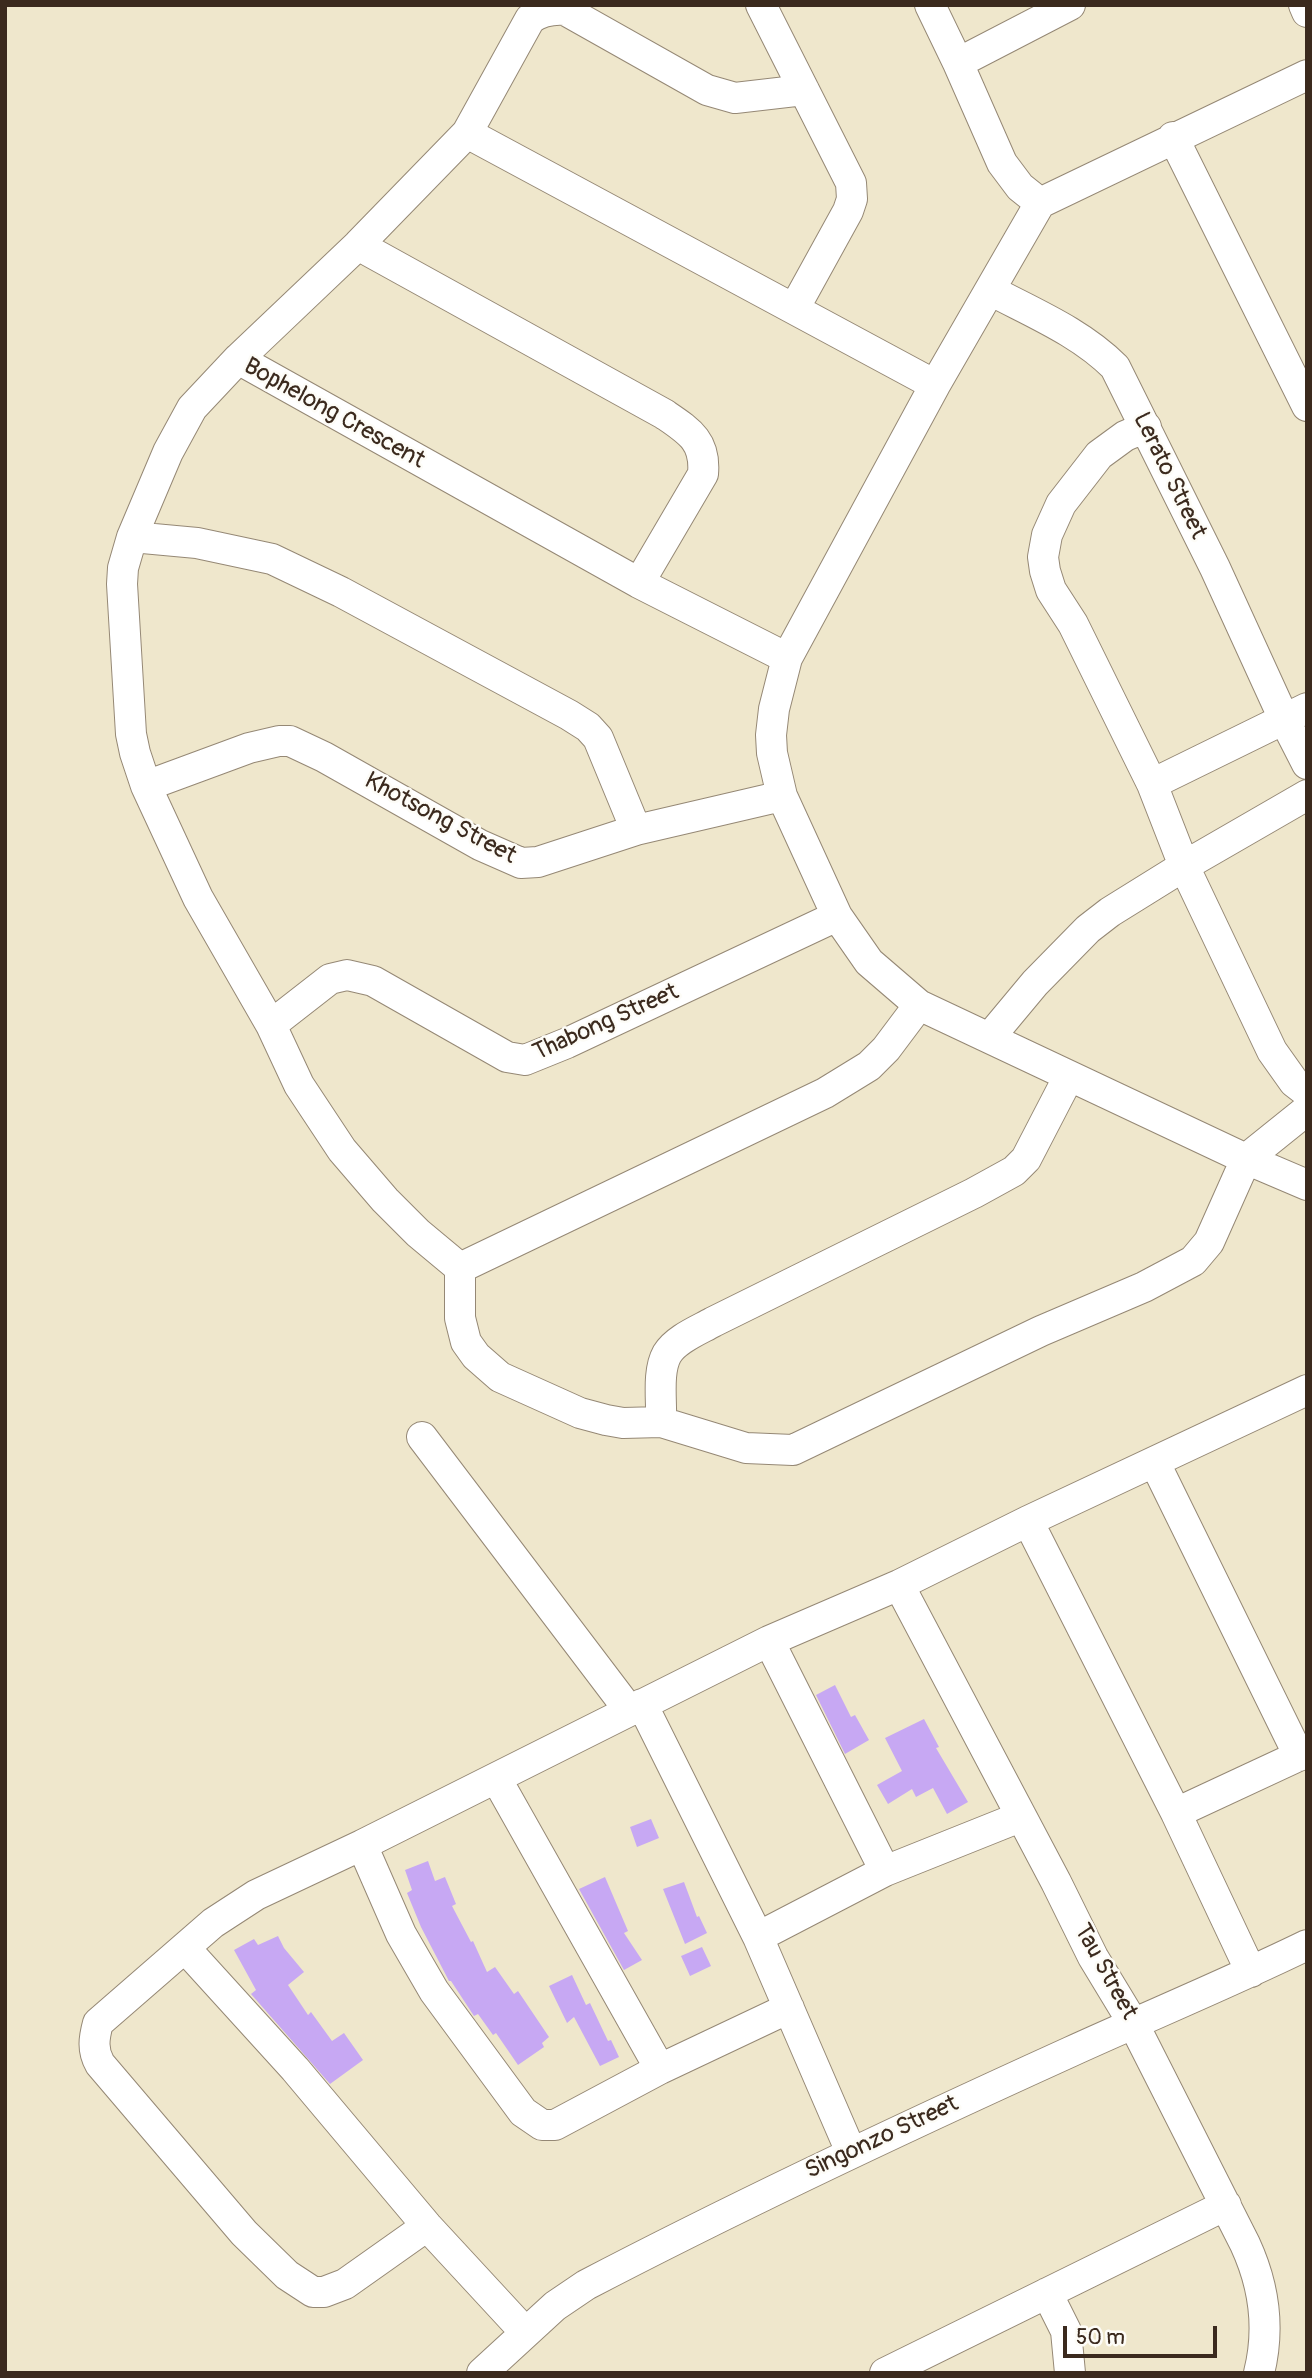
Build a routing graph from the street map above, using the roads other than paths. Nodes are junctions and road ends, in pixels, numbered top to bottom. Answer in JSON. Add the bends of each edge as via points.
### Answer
{"nodes":[{"id":1,"x":761,"y":5,"type":"edge"},
{"id":2,"x":930,"y":5,"type":"edge"},
{"id":3,"x":1070,"y":5,"type":"edge"},
{"id":4,"x":1304,"y":5,"type":"edge"},
{"id":5,"x":1307,"y":12,"type":"edge"},
{"id":6,"x":958,"y":63,"type":"junction"},
{"id":7,"x":1307,"y":75,"type":"edge"},
{"id":8,"x":804,"y":90,"type":"junction"},
{"id":9,"x":467,"y":133,"type":"junction"},
{"id":10,"x":1173,"y":137,"type":"junction"},
{"id":11,"x":1040,"y":203,"type":"junction"},
{"id":12,"x":358,"y":245,"type":"junction"},
{"id":13,"x":990,"y":290,"type":"junction"},
{"id":14,"x":794,"y":309,"type":"junction"},
{"id":15,"x":238,"y":359,"type":"junction"},
{"id":16,"x":935,"y":386,"type":"junction"},
{"id":17,"x":1307,"y":406,"type":"edge"},
{"id":18,"x":1146,"y":428,"type":"junction"},
{"id":19,"x":132,"y":537,"type":"junction"},
{"id":20,"x":639,"y":583,"type":"junction"},
{"id":21,"x":787,"y":658,"type":"junction"},
{"id":22,"x":1295,"y":714,"type":"edge"},
{"id":23,"x":1307,"y":764,"type":"edge"},
{"id":24,"x":1152,"y":783,"type":"junction"},
{"id":25,"x":146,"y":786,"type":"junction"},
{"id":26,"x":1307,"y":795,"type":"edge"},
{"id":27,"x":782,"y":796,"type":"junction"},
{"id":28,"x":636,"y":830,"type":"junction"},
{"id":29,"x":1184,"y":866,"type":"junction"},
{"id":30,"x":837,"y":916,"type":"junction"},
{"id":31,"x":919,"y":1005,"type":"junction"},
{"id":32,"x":271,"y":1025,"type":"junction"},
{"id":33,"x":990,"y":1037,"type":"junction"},
{"id":34,"x":1069,"y":1076,"type":"junction"},
{"id":35,"x":1307,"y":1092,"type":"edge"},
{"id":36,"x":1307,"y":1110,"type":"edge"},
{"id":37,"x":1246,"y":1159,"type":"junction"},
{"id":38,"x":1307,"y":1185,"type":"edge"},
{"id":39,"x":460,"y":1268,"type":"junction"},
{"id":40,"x":1303,"y":1400,"type":"edge"},
{"id":41,"x":661,"y":1422,"type":"junction"},
{"id":42,"x":422,"y":1437,"type":"dead end"},
{"id":43,"x":1155,"y":1463,"type":"junction"},
{"id":44,"x":1028,"y":1521,"type":"junction"},
{"id":45,"x":899,"y":1585,"type":"junction"},
{"id":46,"x":769,"y":1641,"type":"junction"},
{"id":47,"x":635,"y":1707,"type":"junction"},
{"id":48,"x":1303,"y":1754,"type":"edge"},
{"id":49,"x":496,"y":1778,"type":"junction"},
{"id":50,"x":1176,"y":1813,"type":"junction"},
{"id":51,"x":1020,"y":1817,"type":"junction"},
{"id":52,"x":362,"y":1845,"type":"junction"},
{"id":53,"x":885,"y":1871,"type":"junction"},
{"id":54,"x":758,"y":1937,"type":"junction"},
{"id":55,"x":1307,"y":1945,"type":"edge"},
{"id":56,"x":185,"y":1948,"type":"junction"},
{"id":57,"x":1251,"y":1972,"type":"junction"},
{"id":58,"x":789,"y":2008,"type":"junction"},
{"id":59,"x":1133,"y":2023,"type":"junction"},
{"id":60,"x":660,"y":2069,"type":"junction"},
{"id":61,"x":851,"y":2152,"type":"junction"},
{"id":62,"x":1226,"y":2205,"type":"junction"},
{"id":63,"x":427,"y":2226,"type":"junction"},
{"id":64,"x":1047,"y":2293,"type":"junction"},
{"id":65,"x":526,"y":2332,"type":"junction"},
{"id":66,"x":482,"y":2373,"type":"edge"},
{"id":67,"x":885,"y":2373,"type":"edge"},
{"id":68,"x":1070,"y":2373,"type":"edge"},
{"id":69,"x":1259,"y":2373,"type":"edge"}],
"edges":[{"from":1,"to":8,"type":"street"},
{"from":2,"to":6,"type":"street"},
{"from":3,"to":6,"type":"street"},
{"from":4,"to":5,"type":"street"},
{"from":6,"to":11,"type":"street","via":[[1002,163]]},
{"from":7,"to":10,"type":"street"},
{"from":8,"to":9,"type":"street","via":[[735,97],[707,90],[565,10],[555,9],[530,19]]},
{"from":8,"to":14,"type":"street","via":[[851,183],[852,199]]},
{"from":9,"to":12,"type":"street"},
{"from":9,"to":14,"type":"street"},
{"from":10,"to":11,"type":"street"},
{"from":10,"to":17,"type":"street"},
{"from":11,"to":13,"type":"street"},
{"from":12,"to":15,"type":"street"},
{"from":12,"to":20,"type":"street","via":[[664,414],[698,442],[703,474]]},
{"from":13,"to":16,"type":"street"},
{"from":13,"to":18,"type":"street","name":"Lerato Street","via":[[1073,333],[1100,353],[1115,367]]},
{"from":14,"to":16,"type":"street"},
{"from":15,"to":19,"type":"street","name":"Bophelong Crescent","via":[[192,408]]},
{"from":15,"to":20,"type":"street","name":"Bophelong Crescent"},
{"from":16,"to":21,"type":"street"},
{"from":18,"to":22,"type":"street","name":"Lerato Street","via":[[1214,568]]},
{"from":18,"to":24,"type":"street","via":[[1112,444],[1086,470],[1061,504],[1043,557],[1051,590],[1073,624]]},
{"from":19,"to":25,"type":"street","name":"Bophelong Crescent","via":[[123,568],[122,596],[131,734]]},
{"from":19,"to":28,"type":"street","via":[[197,543],[272,559],[569,715],[598,738]]},
{"from":20,"to":21,"type":"street","name":"Bophelong Crescent"},
{"from":21,"to":27,"type":"street","via":[[771,735]]},
{"from":22,"to":23,"type":"street","name":"Lerato Street"},
{"from":22,"to":24,"type":"street"},
{"from":24,"to":29,"type":"street"},
{"from":25,"to":28,"type":"street","name":"Khotsong Street","via":[[249,748],[290,741],[521,863],[538,862]]},
{"from":25,"to":32,"type":"street","name":"Bophelong Crescent","via":[[198,898]]},
{"from":26,"to":29,"type":"street"},
{"from":27,"to":28,"type":"street","name":"Khotsong Street"},
{"from":27,"to":30,"type":"street"},
{"from":29,"to":33,"type":"street","via":[[1088,929]]},
{"from":29,"to":35,"type":"street","via":[[1272,1051]]},
{"from":30,"to":31,"type":"street","via":[[869,962]]},
{"from":30,"to":32,"type":"street","name":"Thabong Street","via":[[525,1060],[507,1057],[373,981],[347,975],[330,979]]},
{"from":31,"to":33,"type":"street"},
{"from":31,"to":39,"type":"street","via":[[869,1066],[834,1088]]},
{"from":32,"to":39,"type":"street","name":"Bophelong Crescent","via":[[299,1085],[342,1150],[418,1233]]},
{"from":33,"to":34,"type":"street"},
{"from":34,"to":37,"type":"street"},
{"from":34,"to":41,"type":"street","via":[[1034,1146],[1014,1171],[683,1340],[668,1353],[662,1368]]},
{"from":36,"to":37,"type":"street"},
{"from":37,"to":38,"type":"street"},
{"from":37,"to":41,"type":"street","via":[[1209,1242],[1193,1261],[793,1450],[746,1448]]},
{"from":39,"to":41,"type":"street","via":[[460,1318],[466,1342],[500,1377],[593,1416],[623,1423]]},
{"from":40,"to":43,"type":"street"},
{"from":42,"to":47,"type":"street"},
{"from":43,"to":44,"type":"street"},
{"from":43,"to":48,"type":"street"},
{"from":44,"to":45,"type":"street"},
{"from":44,"to":50,"type":"street"},
{"from":45,"to":46,"type":"street"},
{"from":45,"to":51,"type":"street","name":"Tau Street"},
{"from":46,"to":47,"type":"street"},
{"from":46,"to":53,"type":"street"},
{"from":47,"to":49,"type":"street"},
{"from":47,"to":54,"type":"street"},
{"from":48,"to":50,"type":"street"},
{"from":49,"to":52,"type":"street"},
{"from":49,"to":60,"type":"street"},
{"from":50,"to":57,"type":"street"},
{"from":51,"to":53,"type":"street"},
{"from":51,"to":59,"type":"street","name":"Tau Street"},
{"from":52,"to":56,"type":"street","via":[[241,1904]]},
{"from":52,"to":60,"type":"street","via":[[401,1934],[434,1991],[508,2095],[533,2120],[555,2125]]},
{"from":53,"to":54,"type":"street"},
{"from":54,"to":58,"type":"street"},
{"from":55,"to":57,"type":"street","name":"Singonzo Street"},
{"from":56,"to":63,"type":"street","via":[[295,2069]]},
{"from":56,"to":63,"type":"street","via":[[99,2023],[94,2054],[244,2233],[287,2275],[313,2292],[324,2292],[345,2284]]},
{"from":57,"to":59,"type":"street","name":"Singonzo Street"},
{"from":58,"to":60,"type":"street"},
{"from":58,"to":61,"type":"street"},
{"from":59,"to":61,"type":"street","name":"Singonzo Street"},
{"from":59,"to":62,"type":"street","name":"Tau Street"},
{"from":61,"to":65,"type":"street","name":"Singonzo Street","via":[[586,2284]]},
{"from":62,"to":64,"type":"street"},
{"from":62,"to":69,"type":"street","name":"Tau Street","via":[[1257,2269],[1262,2292],[1264,2336]]},
{"from":63,"to":65,"type":"street"},
{"from":64,"to":67,"type":"street"},
{"from":64,"to":68,"type":"street","via":[[1066,2332]]},
{"from":65,"to":66,"type":"street","name":"Singonzo Street"}]}
